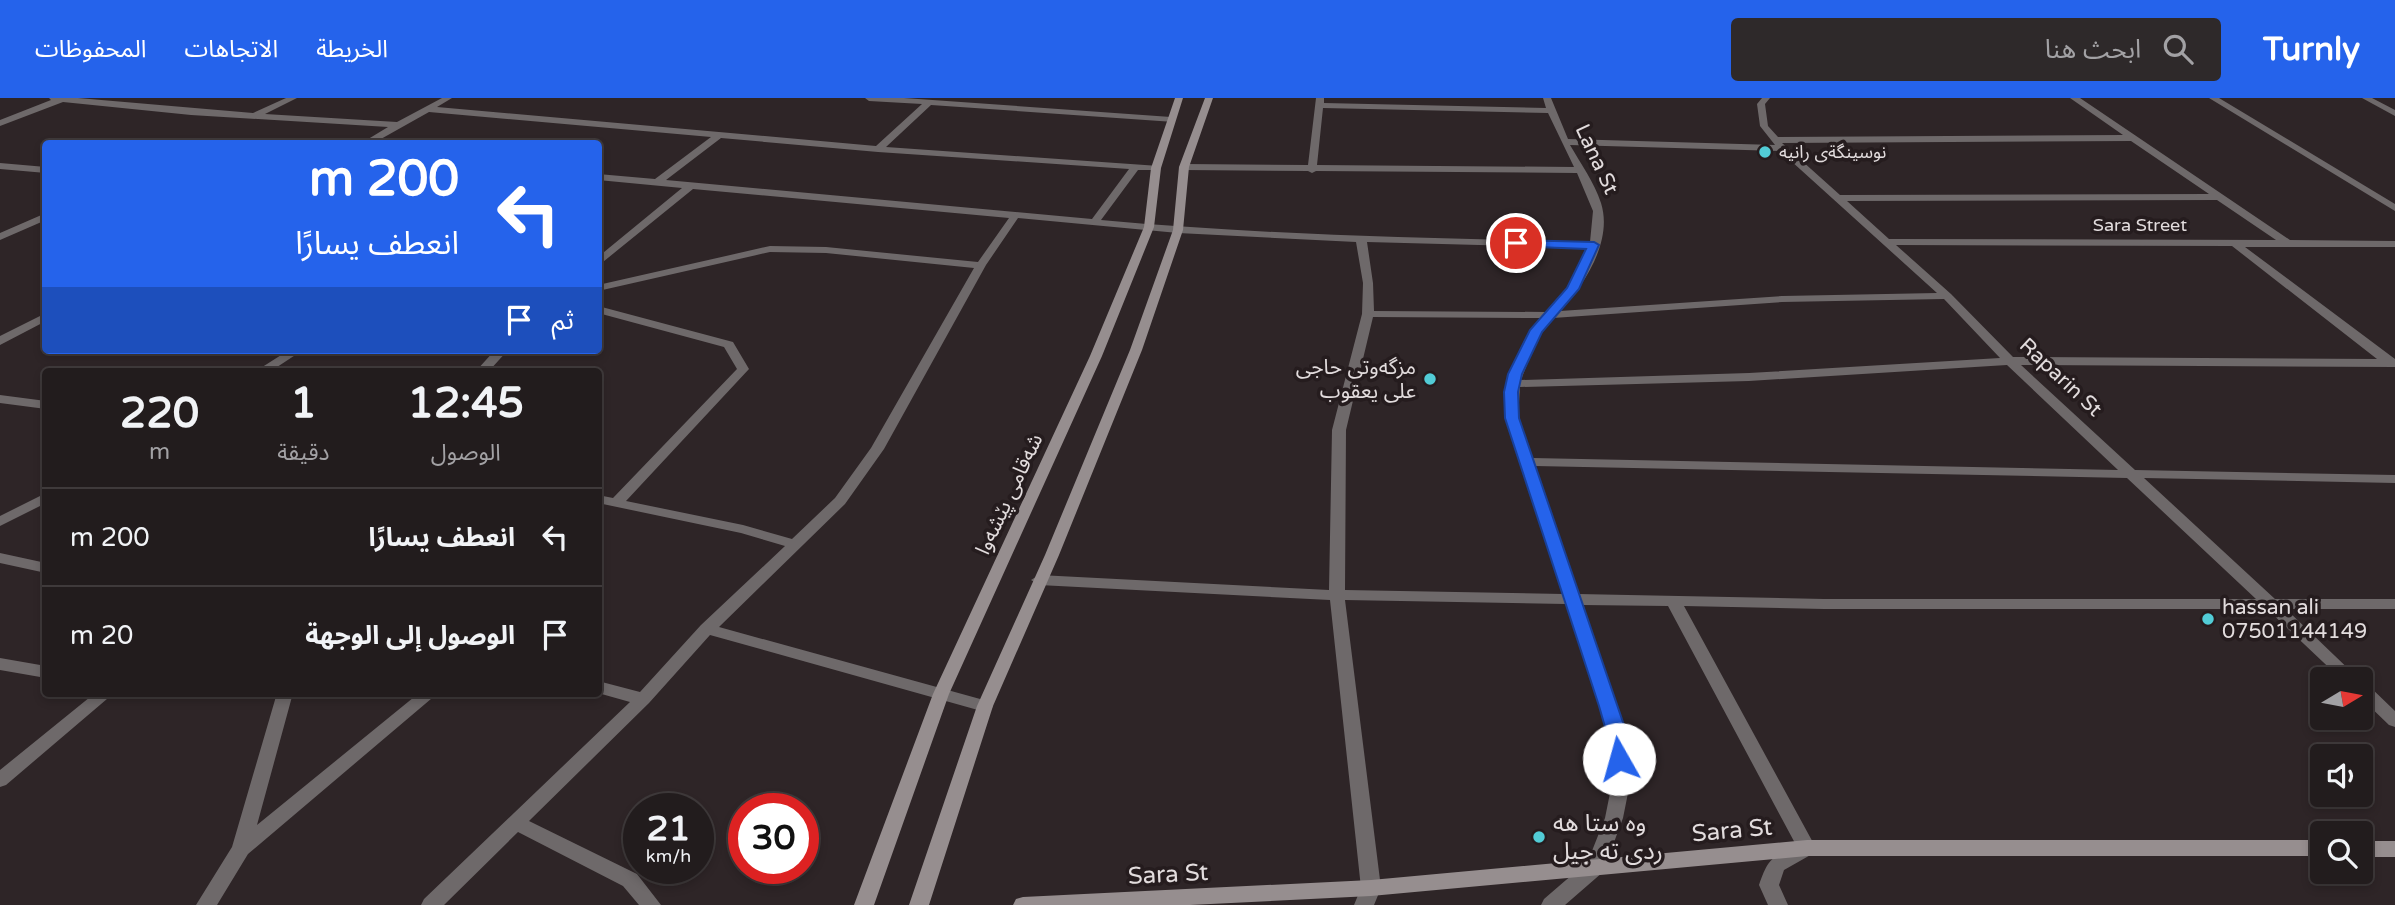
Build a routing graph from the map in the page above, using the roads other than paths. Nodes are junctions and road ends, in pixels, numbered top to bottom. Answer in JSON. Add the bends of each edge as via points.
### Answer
{"nodes":[{"id":1,"x":155,"y":98,"type":"edge"},
{"id":2,"x":293,"y":98,"type":"edge"},
{"id":3,"x":448,"y":98,"type":"edge"},
{"id":4,"x":869,"y":98,"type":"edge"},
{"id":5,"x":1179,"y":98,"type":"edge"},
{"id":6,"x":1209,"y":98,"type":"edge"},
{"id":7,"x":1766,"y":98,"type":"edge"},
{"id":8,"x":2074,"y":98,"type":"edge"},
{"id":9,"x":2213,"y":98,"type":"edge"},
{"id":10,"x":2366,"y":98,"type":"edge"},
{"id":11,"x":57,"y":99,"type":"edge"},
{"id":12,"x":1320,"y":102,"type":"edge"},
{"id":13,"x":928,"y":103,"type":"junction"},
{"id":14,"x":1549,"y":104,"type":"edge"},
{"id":15,"x":134,"y":107,"type":"junction"},
{"id":16,"x":428,"y":109,"type":"junction"},
{"id":17,"x":2395,"y":113,"type":"edge"},
{"id":18,"x":254,"y":116,"type":"junction"},
{"id":19,"x":1171,"y":120,"type":"junction"},
{"id":20,"x":0,"y":122,"type":"edge"},
{"id":21,"x":398,"y":125,"type":"junction"},
{"id":22,"x":719,"y":135,"type":"junction"},
{"id":23,"x":2132,"y":138,"type":"junction"},
{"id":24,"x":371,"y":140,"type":"edge"},
{"id":25,"x":1565,"y":142,"type":"junction"},
{"id":26,"x":1778,"y":144,"type":"junction"},
{"id":27,"x":878,"y":149,"type":"junction"},
{"id":28,"x":0,"y":166,"type":"edge"},
{"id":29,"x":1135,"y":167,"type":"junction"},
{"id":30,"x":1184,"y":167,"type":"junction"},
{"id":31,"x":1156,"y":168,"type":"junction"},
{"id":32,"x":42,"y":170,"type":"edge"},
{"id":33,"x":1312,"y":170,"type":"junction"},
{"id":34,"x":1580,"y":170,"type":"junction"},
{"id":35,"x":602,"y":177,"type":"edge"},
{"id":36,"x":656,"y":183,"type":"junction"},
{"id":37,"x":690,"y":186,"type":"junction"},
{"id":38,"x":2220,"y":197,"type":"junction"},
{"id":39,"x":1836,"y":198,"type":"junction"},
{"id":40,"x":2395,"y":208,"type":"edge"},
{"id":41,"x":1015,"y":216,"type":"junction"},
{"id":42,"x":42,"y":218,"type":"edge"},
{"id":43,"x":1094,"y":223,"type":"junction"},
{"id":44,"x":1149,"y":227,"type":"junction"},
{"id":45,"x":1178,"y":230,"type":"junction"},
{"id":46,"x":0,"y":237,"type":"edge"},
{"id":47,"x":1361,"y":239,"type":"junction"},
{"id":48,"x":1885,"y":242,"type":"junction"},
{"id":49,"x":2234,"y":243,"type":"junction"},
{"id":50,"x":2287,"y":243,"type":"junction"},
{"id":51,"x":2395,"y":244,"type":"edge"},
{"id":52,"x":1594,"y":245,"type":"junction"},
{"id":53,"x":602,"y":259,"type":"edge"},
{"id":54,"x":981,"y":265,"type":"junction"},
{"id":55,"x":602,"y":287,"type":"edge"},
{"id":56,"x":1947,"y":296,"type":"junction"},
{"id":57,"x":602,"y":310,"type":"edge"},
{"id":58,"x":1368,"y":314,"type":"junction"},
{"id":59,"x":1551,"y":315,"type":"junction"},
{"id":60,"x":42,"y":318,"type":"edge"},
{"id":61,"x":0,"y":341,"type":"edge"},
{"id":62,"x":290,"y":354,"type":"edge"},
{"id":63,"x":2010,"y":361,"type":"junction"},
{"id":64,"x":2393,"y":364,"type":"edge"},
{"id":65,"x":267,"y":368,"type":"edge"},
{"id":66,"x":1513,"y":384,"type":"junction"},
{"id":67,"x":0,"y":399,"type":"edge"},
{"id":68,"x":42,"y":404,"type":"edge"},
{"id":69,"x":1525,"y":461,"type":"junction"},
{"id":70,"x":2129,"y":472,"type":"junction"},
{"id":71,"x":2395,"y":479,"type":"edge"},
{"id":72,"x":42,"y":499,"type":"edge"},
{"id":73,"x":602,"y":500,"type":"edge"},
{"id":74,"x":616,"y":503,"type":"junction"},
{"id":75,"x":0,"y":522,"type":"edge"},
{"id":76,"x":794,"y":544,"type":"junction"},
{"id":77,"x":42,"y":557,"type":"edge"},
{"id":78,"x":0,"y":558,"type":"edge"},
{"id":79,"x":22,"y":562,"type":"junction"},
{"id":80,"x":42,"y":567,"type":"edge"},
{"id":81,"x":1040,"y":580,"type":"junction"},
{"id":82,"x":1337,"y":596,"type":"junction"},
{"id":83,"x":1572,"y":598,"type":"junction"},
{"id":84,"x":1673,"y":601,"type":"junction"},
{"id":85,"x":2270,"y":603,"type":"junction"},
{"id":86,"x":2395,"y":604,"type":"edge"},
{"id":87,"x":707,"y":629,"type":"junction"},
{"id":88,"x":0,"y":664,"type":"edge"},
{"id":89,"x":2338,"y":667,"type":"edge"},
{"id":90,"x":42,"y":672,"type":"edge"},
{"id":91,"x":602,"y":688,"type":"edge"},
{"id":92,"x":941,"y":694,"type":"junction"},
{"id":93,"x":101,"y":697,"type":"edge"},
{"id":94,"x":284,"y":697,"type":"edge"},
{"id":95,"x":425,"y":697,"type":"edge"},
{"id":96,"x":643,"y":699,"type":"junction"},
{"id":97,"x":2373,"y":700,"type":"edge"},
{"id":98,"x":985,"y":706,"type":"junction"},
{"id":99,"x":2395,"y":721,"type":"edge"},
{"id":100,"x":0,"y":779,"type":"edge"},
{"id":101,"x":517,"y":823,"type":"junction"},
{"id":102,"x":1807,"y":848,"type":"junction"},
{"id":103,"x":2310,"y":848,"type":"edge"},
{"id":104,"x":241,"y":849,"type":"junction"},
{"id":105,"x":2373,"y":849,"type":"edge"},
{"id":106,"x":2395,"y":849,"type":"edge"},
{"id":107,"x":1596,"y":866,"type":"junction"},
{"id":108,"x":1368,"y":897,"type":"edge"},
{"id":109,"x":205,"y":905,"type":"edge"},
{"id":110,"x":430,"y":905,"type":"edge"},
{"id":111,"x":651,"y":905,"type":"edge"},
{"id":112,"x":864,"y":905,"type":"edge"},
{"id":113,"x":919,"y":905,"type":"edge"},
{"id":114,"x":1023,"y":905,"type":"edge"},
{"id":115,"x":1551,"y":905,"type":"edge"},
{"id":116,"x":1778,"y":905,"type":"edge"}],
"edges":[{"from":1,"to":15,"type":"street"},
{"from":2,"to":18,"type":"street"},
{"from":3,"to":16,"type":"street"},
{"from":4,"to":13,"type":"street"},
{"from":5,"to":19,"type":"main road","name":"شەقامی پێشەوا"},
{"from":6,"to":30,"type":"main road"},
{"from":7,"to":26,"type":"street","name":"Raparin St","via":[[1761,104],[1764,126]]},
{"from":8,"to":23,"type":"street"},
{"from":9,"to":40,"type":"street"},
{"from":10,"to":17,"type":"street"},
{"from":11,"to":15,"type":"street"},
{"from":11,"to":20,"type":"street"},
{"from":12,"to":14,"type":"street"},
{"from":12,"to":33,"type":"street"},
{"from":13,"to":19,"type":"street"},
{"from":13,"to":27,"type":"street"},
{"from":14,"to":25,"type":"street","name":"Lana St"},
{"from":15,"to":18,"type":"street"},
{"from":16,"to":21,"type":"street"},
{"from":16,"to":22,"type":"street"},
{"from":18,"to":21,"type":"street"},
{"from":19,"to":31,"type":"main road","name":"شەقامی پێشەوا"},
{"from":21,"to":24,"type":"street"},
{"from":22,"to":27,"type":"street"},
{"from":22,"to":36,"type":"street"},
{"from":23,"to":26,"type":"street"},
{"from":23,"to":38,"type":"street"},
{"from":25,"to":26,"type":"street"},
{"from":25,"to":34,"type":"street","name":"Lana St"},
{"from":26,"to":39,"type":"street","name":"Raparin St"},
{"from":27,"to":29,"type":"street"},
{"from":28,"to":32,"type":"street"},
{"from":29,"to":31,"type":"street"},
{"from":29,"to":43,"type":"street"},
{"from":30,"to":33,"type":"street"},
{"from":30,"to":45,"type":"main road"},
{"from":31,"to":44,"type":"main road","name":"شەقامی پێشەوا"},
{"from":33,"to":34,"type":"street"},
{"from":34,"to":52,"type":"street","name":"Lana St","via":[[1598,209]]},
{"from":35,"to":36,"type":"street"},
{"from":36,"to":37,"type":"street"},
{"from":37,"to":41,"type":"street"},
{"from":37,"to":53,"type":"street"},
{"from":38,"to":39,"type":"street"},
{"from":38,"to":50,"type":"street"},
{"from":39,"to":48,"type":"street","name":"Raparin St"},
{"from":41,"to":43,"type":"street"},
{"from":41,"to":54,"type":"street"},
{"from":42,"to":46,"type":"street"},
{"from":43,"to":44,"type":"street"},
{"from":44,"to":45,"type":"street"},
{"from":44,"to":92,"type":"main road","name":"شەقامی پێشەوا","via":[[1096,356]]},
{"from":45,"to":47,"type":"street"},
{"from":45,"to":81,"type":"main road","via":[[1136,350]]},
{"from":47,"to":52,"type":"street"},
{"from":47,"to":58,"type":"street"},
{"from":48,"to":49,"type":"street","name":"Sara Street"},
{"from":48,"to":56,"type":"street","name":"Raparin St"},
{"from":49,"to":50,"type":"street","name":"Sara Street"},
{"from":49,"to":64,"type":"street"},
{"from":50,"to":51,"type":"street","name":"Sara Street"},
{"from":52,"to":59,"type":"street","name":"Lana St","via":[[1573,289]]},
{"from":54,"to":55,"type":"street","via":[[770,248]]},
{"from":54,"to":76,"type":"street","via":[[877,449],[840,501]]},
{"from":56,"to":59,"type":"street","via":[[1782,299]]},
{"from":56,"to":63,"type":"street","name":"Raparin St"},
{"from":57,"to":74,"type":"street","via":[[729,345],[743,369]]},
{"from":58,"to":59,"type":"street"},
{"from":58,"to":82,"type":"street","via":[[1339,430]]},
{"from":59,"to":66,"type":"street","name":"Lana St","via":[[1536,330]]},
{"from":60,"to":61,"type":"street"},
{"from":62,"to":65,"type":"street"},
{"from":63,"to":64,"type":"street"},
{"from":63,"to":66,"type":"street","via":[[1748,377]]},
{"from":63,"to":70,"type":"street","name":"Raparin St"},
{"from":66,"to":69,"type":"street","name":"Lana St","via":[[1512,418]]},
{"from":67,"to":68,"type":"street"},
{"from":69,"to":70,"type":"street"},
{"from":69,"to":83,"type":"street","name":"Lana St"},
{"from":70,"to":71,"type":"street"},
{"from":70,"to":85,"type":"street","name":"Raparin St"},
{"from":72,"to":75,"type":"street"},
{"from":73,"to":74,"type":"street"},
{"from":74,"to":76,"type":"street"},
{"from":76,"to":87,"type":"street"},
{"from":77,"to":79,"type":"street"},
{"from":78,"to":79,"type":"street"},
{"from":79,"to":80,"type":"street"},
{"from":81,"to":82,"type":"street"},
{"from":81,"to":98,"type":"main road"},
{"from":82,"to":83,"type":"street"},
{"from":82,"to":108,"type":"street"},
{"from":83,"to":84,"type":"street"},
{"from":83,"to":107,"type":"street","name":"Lana St","via":[[1617,734],[1620,783],[1614,818]]},
{"from":84,"to":85,"type":"street","via":[[1974,606]]},
{"from":84,"to":102,"type":"street"},
{"from":85,"to":86,"type":"street"},
{"from":85,"to":89,"type":"street","name":"Raparin St"},
{"from":87,"to":92,"type":"street"},
{"from":87,"to":96,"type":"street"},
{"from":88,"to":90,"type":"street"},
{"from":91,"to":96,"type":"street"},
{"from":92,"to":98,"type":"street"},
{"from":92,"to":112,"type":"main road","name":"شەقامی پێشەوا"},
{"from":93,"to":100,"type":"street"},
{"from":94,"to":104,"type":"street"},
{"from":95,"to":104,"type":"street"},
{"from":96,"to":101,"type":"street"},
{"from":97,"to":99,"type":"street"},
{"from":98,"to":113,"type":"main road"},
{"from":101,"to":110,"type":"street"},
{"from":101,"to":111,"type":"street","via":[[630,880]]},
{"from":102,"to":103,"type":"main road","name":"Sara St"},
{"from":102,"to":107,"type":"main road","name":"Sara St"},
{"from":102,"to":116,"type":"street","via":[[1776,865],[1769,885]]},
{"from":104,"to":109,"type":"street"},
{"from":105,"to":106,"type":"main road"},
{"from":107,"to":108,"type":"main road","name":"Sara St"},
{"from":107,"to":115,"type":"street"},
{"from":108,"to":114,"type":"main road","name":"Sara St"}]}
